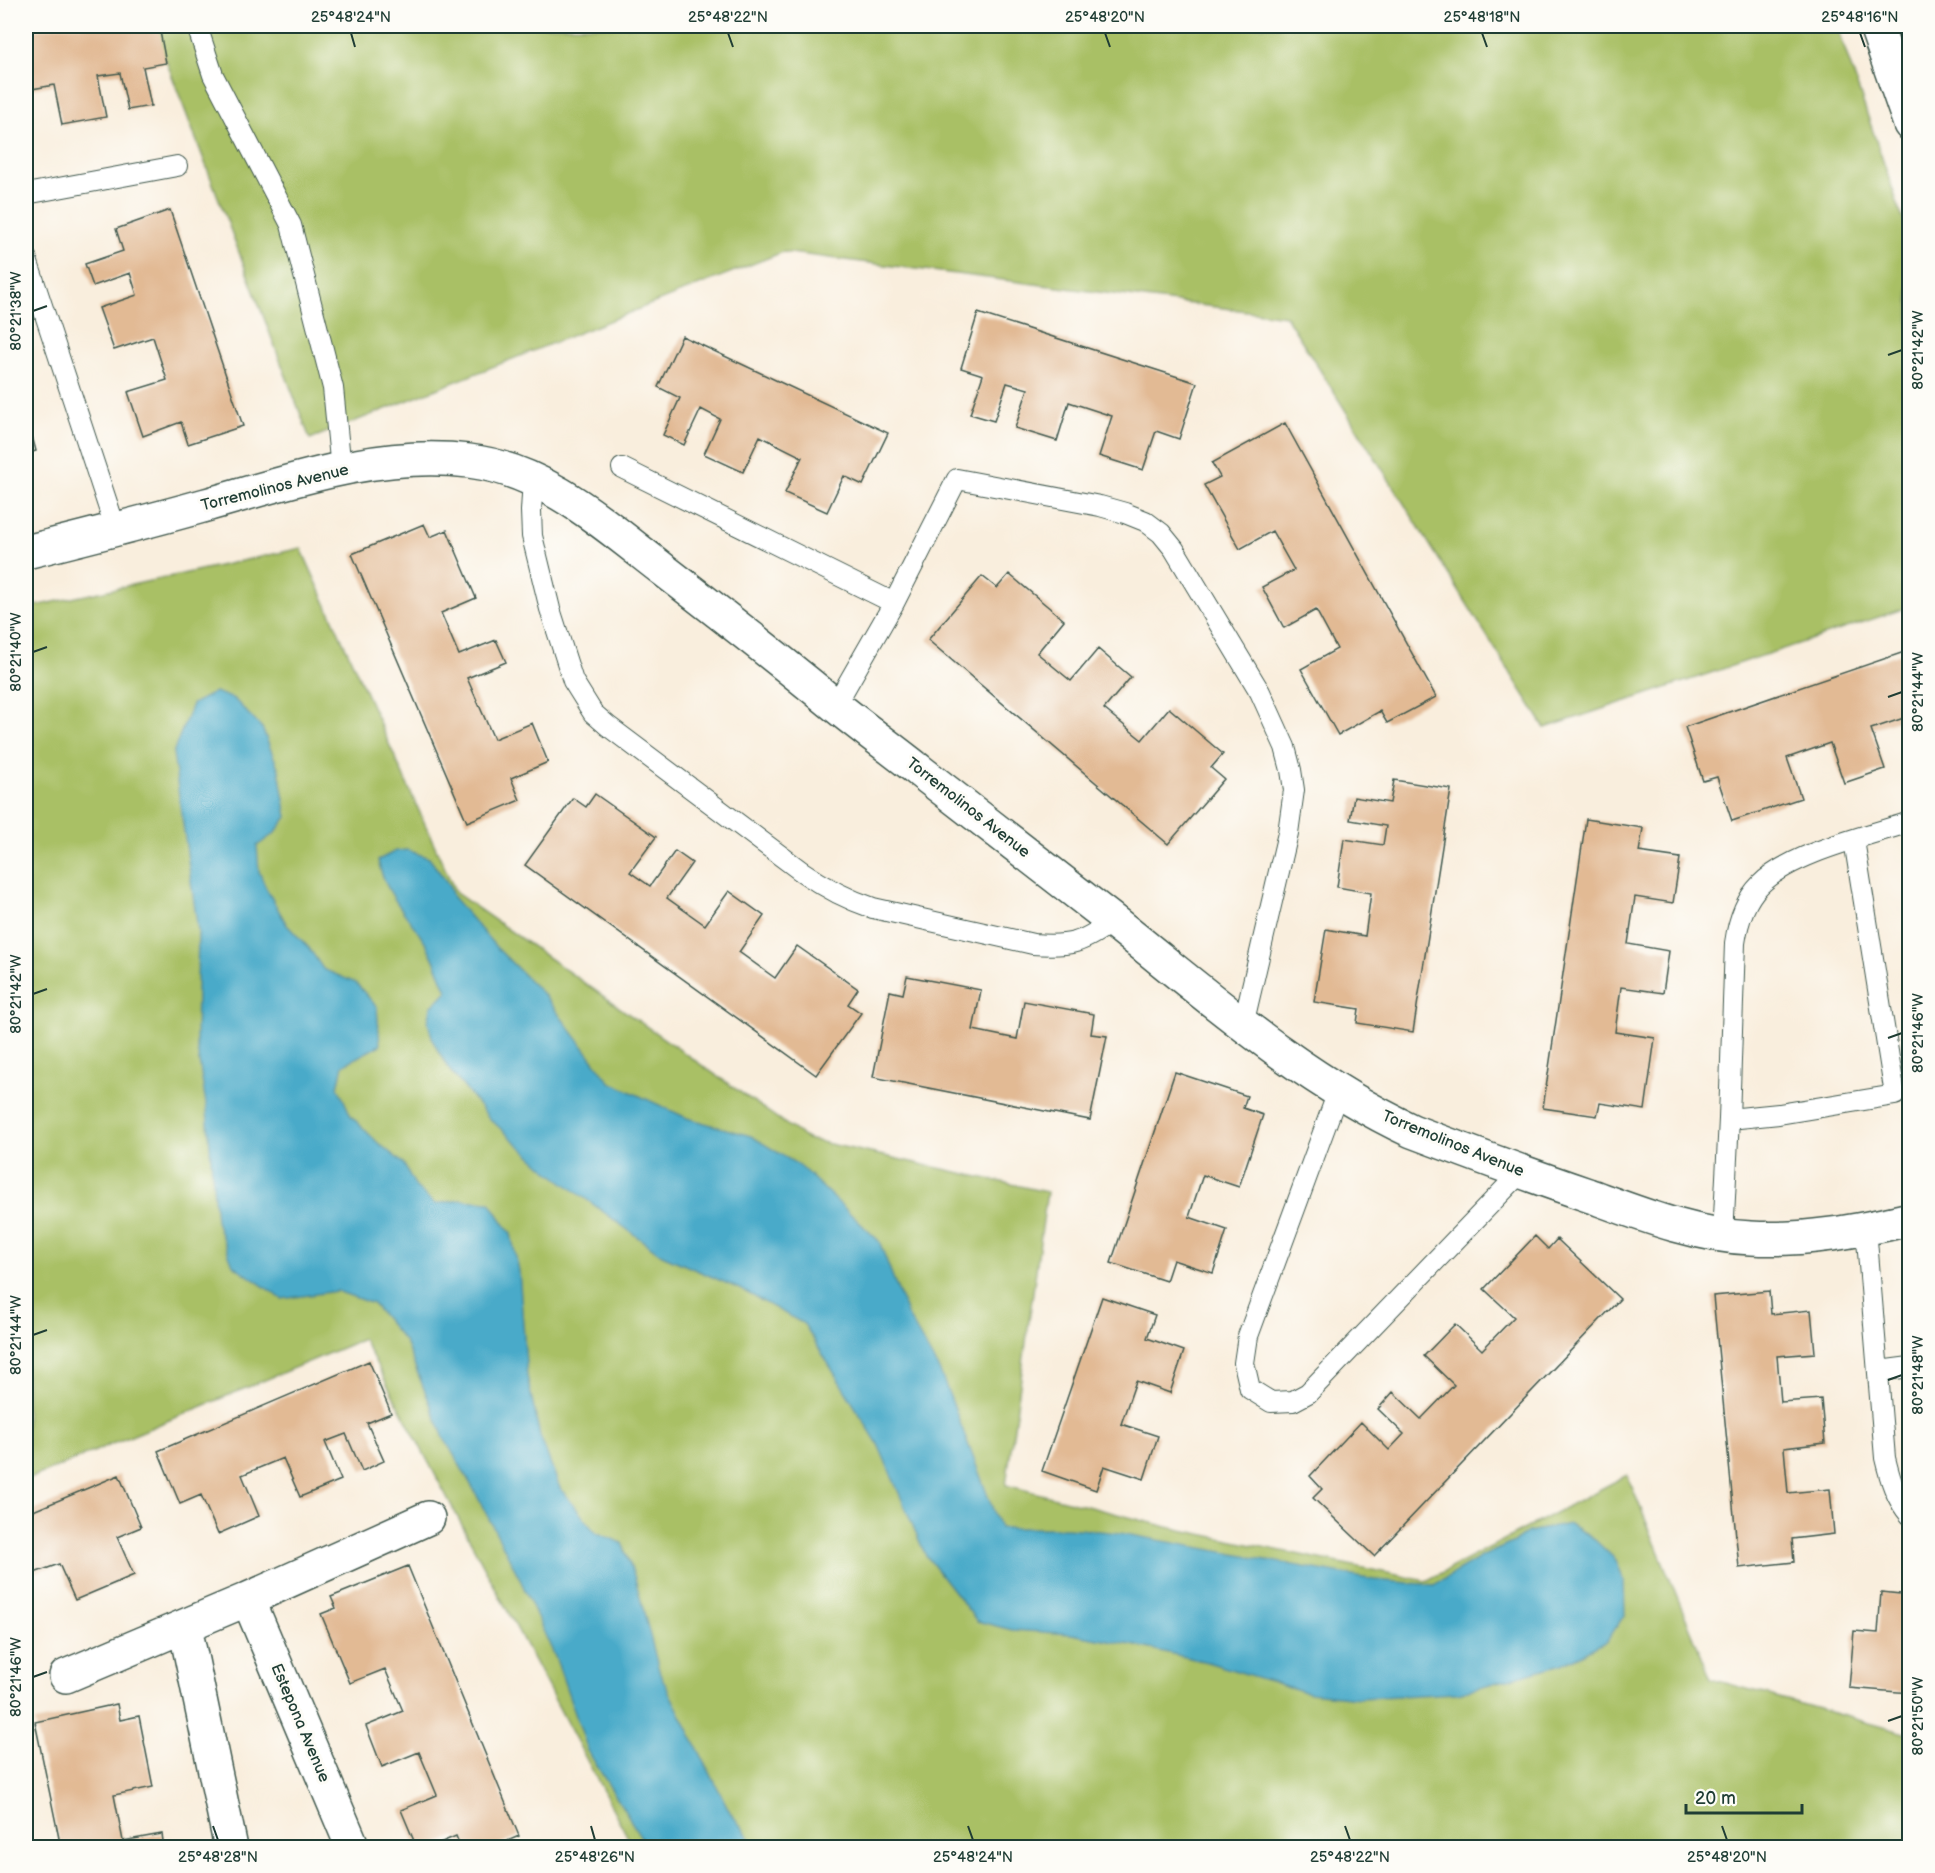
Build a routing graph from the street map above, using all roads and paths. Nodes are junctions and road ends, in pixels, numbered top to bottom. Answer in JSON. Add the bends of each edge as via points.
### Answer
{"nodes":[{"id":1,"x":197,"y":26,"type":"edge"},
{"id":2,"x":1876,"y":26,"type":"edge"},
{"id":3,"x":1910,"y":124,"type":"edge"},
{"id":4,"x":177,"y":166,"type":"dead end"},
{"id":5,"x":26,"y":194,"type":"edge"},
{"id":6,"x":26,"y":257,"type":"edge"},
{"id":7,"x":31,"y":289,"type":"edge"},
{"id":8,"x":622,"y":468,"type":"dead end"},
{"id":9,"x":340,"y":470,"type":"junction"},
{"id":10,"x":533,"y":479,"type":"junction"},
{"id":11,"x":116,"y":530,"type":"junction"},
{"id":12,"x":26,"y":552,"type":"edge"},
{"id":13,"x":894,"y":603,"type":"junction"},
{"id":14,"x":835,"y":706,"type":"junction"},
{"id":15,"x":1910,"y":822,"type":"edge"},
{"id":16,"x":1854,"y":840,"type":"junction"},
{"id":17,"x":1113,"y":921,"type":"junction"},
{"id":18,"x":1243,"y":1025,"type":"junction"},
{"id":19,"x":1338,"y":1092,"type":"junction"},
{"id":20,"x":1729,"y":1119,"type":"junction"},
{"id":21,"x":1521,"y":1172,"type":"junction"},
{"id":22,"x":1910,"y":1219,"type":"edge"},
{"id":23,"x":1866,"y":1228,"type":"junction"},
{"id":24,"x":1723,"y":1236,"type":"junction"},
{"id":25,"x":1910,"y":1367,"type":"edge"},
{"id":26,"x":1879,"y":1371,"type":"junction"},
{"id":27,"x":1910,"y":1515,"type":"edge"},
{"id":28,"x":428,"y":1518,"type":"dead end"},
{"id":29,"x":248,"y":1599,"type":"junction"},
{"id":30,"x":185,"y":1626,"type":"junction"},
{"id":31,"x":66,"y":1676,"type":"dead end"},
{"id":32,"x":231,"y":1848,"type":"edge"},
{"id":33,"x":353,"y":1848,"type":"edge"}],
"edges":[{"from":1,"to":9,"type":"lane","via":[[213,75],[291,225],[333,388]]},
{"from":2,"to":3,"type":"street"},
{"from":4,"to":5,"type":"lane"},
{"from":6,"to":7,"type":"lane"},
{"from":7,"to":11,"type":"lane"},
{"from":8,"to":13,"type":"lane"},
{"from":9,"to":10,"type":"street","name":"Torremolinos Avenue","via":[[392,461],[443,459],[473,461]]},
{"from":9,"to":11,"type":"street","name":"Torremolinos Avenue"},
{"from":10,"to":14,"type":"street","name":"Torremolinos Avenue","via":[[588,512]]},
{"from":10,"to":17,"type":"lane","via":[[532,536],[550,609],[573,681],[593,713],[608,726],[801,871],[849,900],[1021,942],[1053,946],[1089,938]]},
{"from":11,"to":12,"type":"street","name":"Torremolinos Avenue"},
{"from":13,"to":14,"type":"lane"},
{"from":13,"to":18,"type":"lane","via":[[957,479],[1100,506],[1145,521],[1161,533],[1260,692],[1286,747],[1291,770],[1292,810]]},
{"from":14,"to":17,"type":"street","name":"Torremolinos Avenue"},
{"from":15,"to":16,"type":"lane"},
{"from":16,"to":20,"type":"lane","via":[[1786,866],[1760,885],[1746,902],[1737,923],[1735,943]]},
{"from":16,"to":20,"type":"lane","via":[[1895,1095]]},
{"from":17,"to":18,"type":"street","name":"Torremolinos Avenue"},
{"from":18,"to":19,"type":"street","name":"Torremolinos Avenue"},
{"from":19,"to":21,"type":"street","name":"Torremolinos Avenue","via":[[1412,1131]]},
{"from":19,"to":21,"type":"lane","via":[[1248,1336],[1244,1363],[1250,1389],[1271,1402],[1293,1401],[1308,1393]]},
{"from":20,"to":24,"type":"lane"},
{"from":21,"to":24,"type":"street","name":"Torremolinos Avenue","via":[[1640,1214]]},
{"from":22,"to":23,"type":"street","name":"Torremolinos Avenue"},
{"from":23,"to":24,"type":"street","name":"Torremolinos Avenue","via":[[1782,1238]]},
{"from":23,"to":26,"type":"lane"},
{"from":25,"to":26,"type":"lane"},
{"from":26,"to":27,"type":"lane","via":[[1885,1458],[1897,1497]]},
{"from":28,"to":29,"type":"street"},
{"from":29,"to":30,"type":"street"},
{"from":29,"to":33,"type":"street","name":"Estepona Avenue"},
{"from":30,"to":31,"type":"street"},
{"from":30,"to":32,"type":"street"}]}
